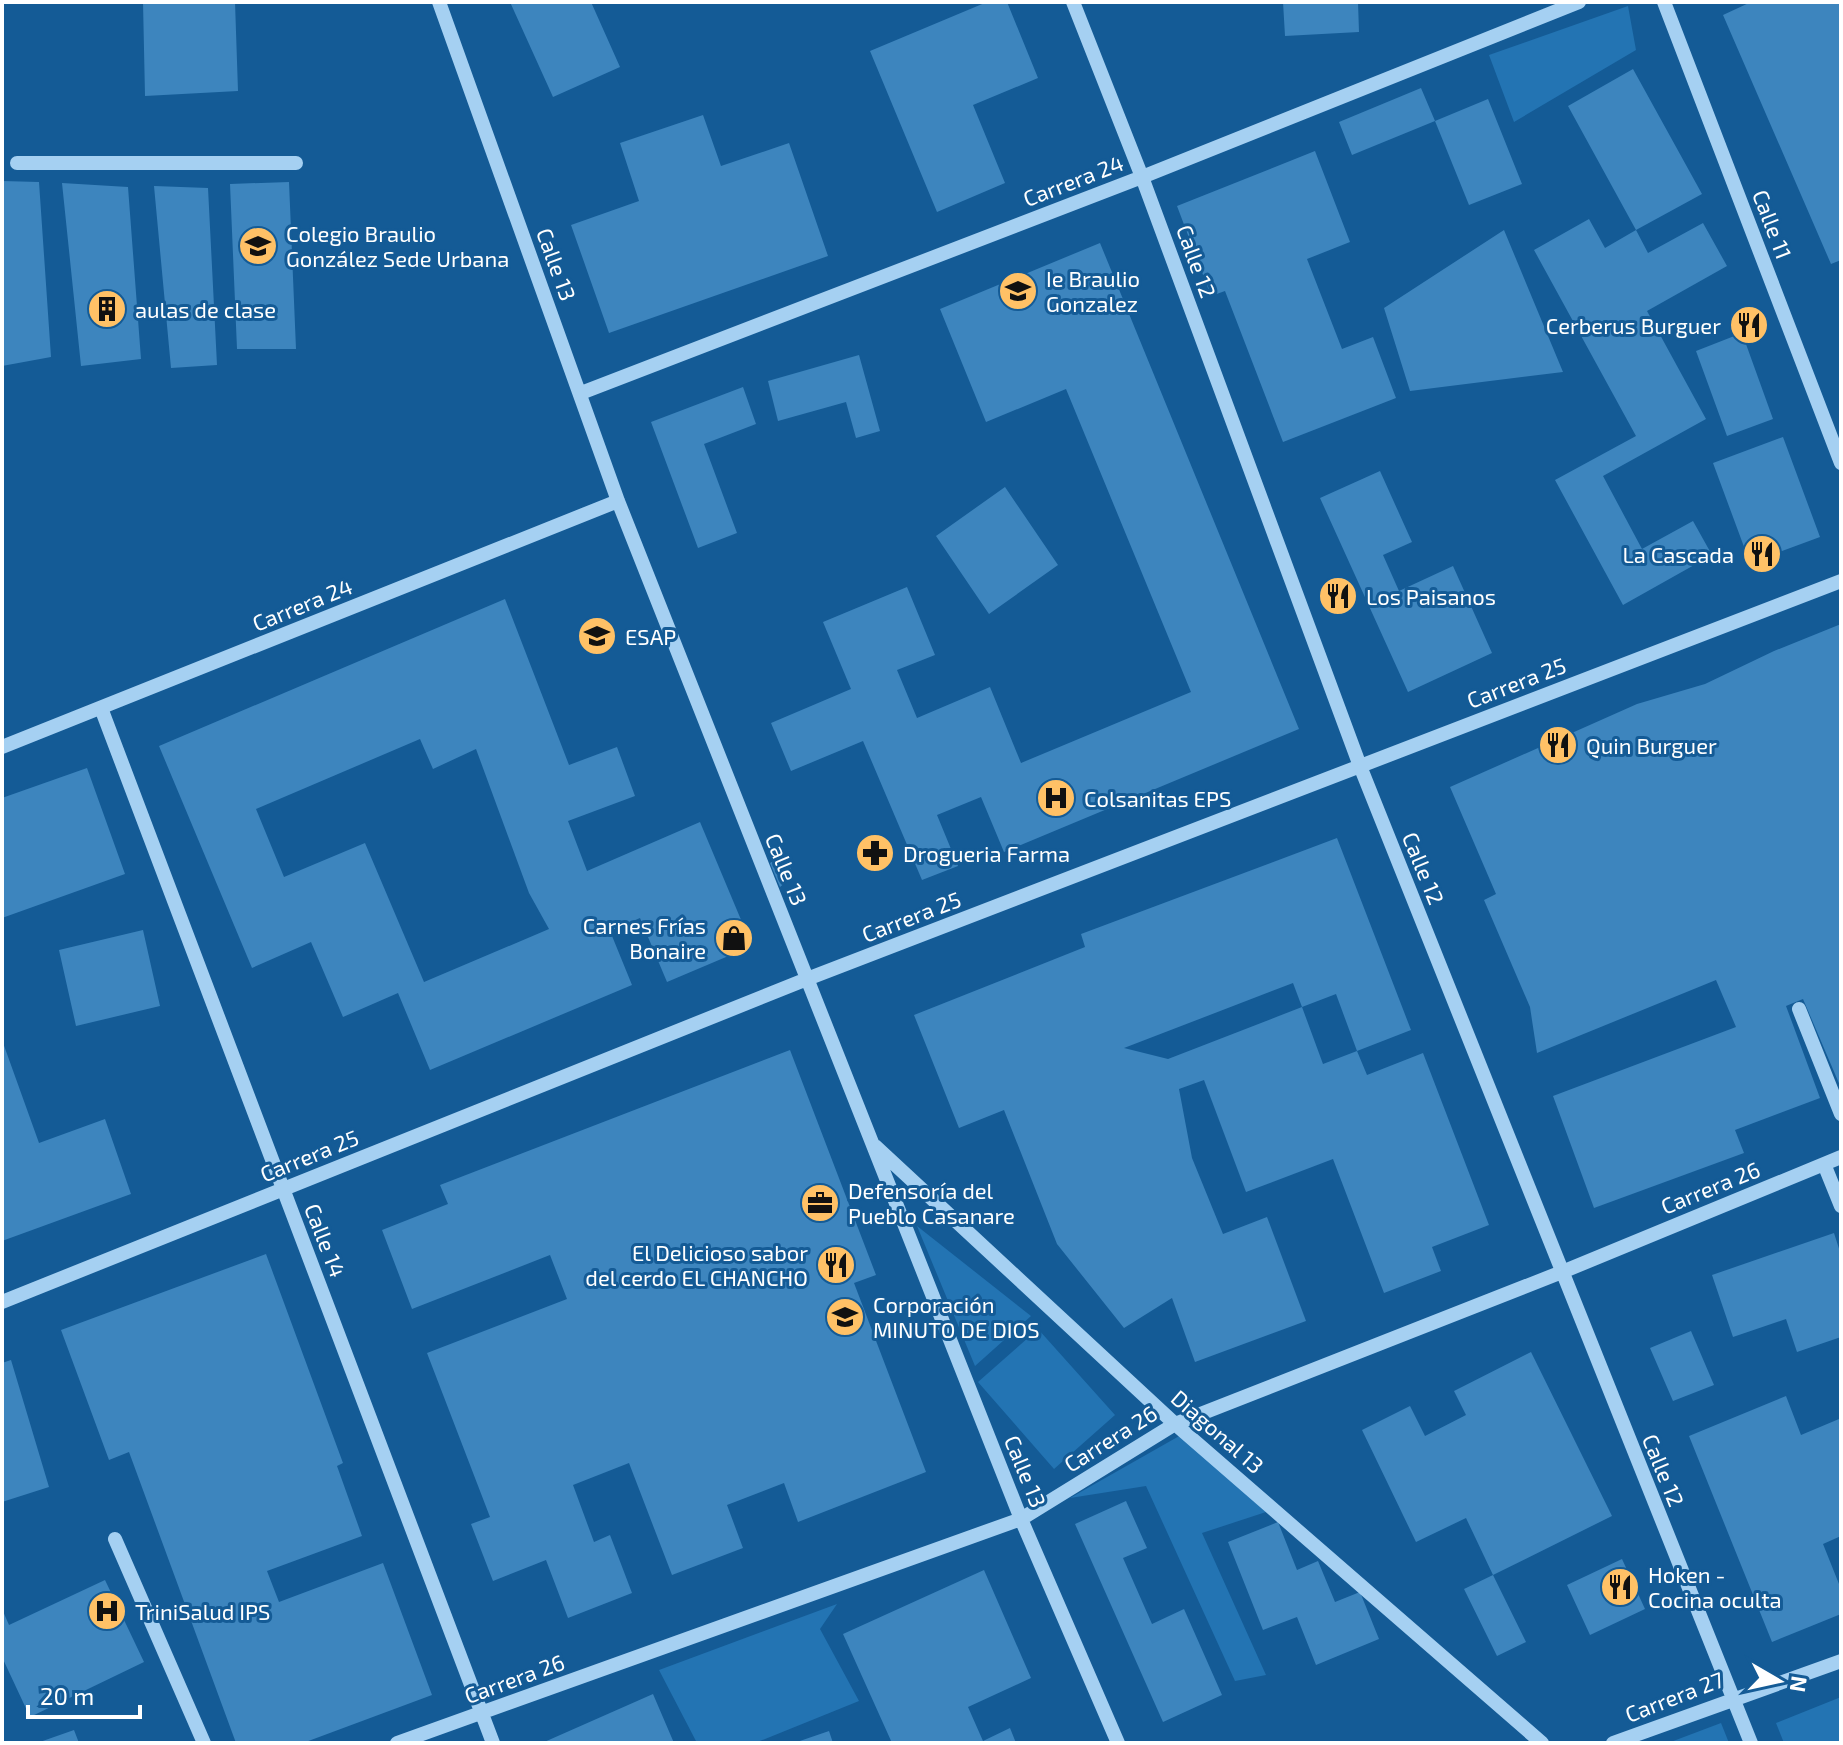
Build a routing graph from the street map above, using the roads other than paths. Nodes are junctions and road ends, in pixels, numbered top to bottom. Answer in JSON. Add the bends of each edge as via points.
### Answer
{"nodes":[{"id":1,"x":439,"y":2,"type":"edge"},
{"id":2,"x":1073,"y":2,"type":"edge"},
{"id":3,"x":1579,"y":2,"type":"edge"},
{"id":4,"x":1664,"y":2,"type":"edge"},
{"id":5,"x":17,"y":163,"type":"dead end"},
{"id":6,"x":296,"y":163,"type":"dead end"},
{"id":7,"x":1142,"y":177,"type":"junction"},
{"id":8,"x":581,"y":393,"type":"junction"},
{"id":9,"x":1841,"y":463,"type":"edge"},
{"id":10,"x":618,"y":501,"type":"junction"},
{"id":11,"x":1841,"y":581,"type":"edge"},
{"id":12,"x":101,"y":708,"type":"junction"},
{"id":13,"x":2,"y":747,"type":"edge"},
{"id":14,"x":1360,"y":766,"type":"junction"},
{"id":15,"x":807,"y":979,"type":"junction"},
{"id":16,"x":1799,"y":1009,"type":"dead end"},
{"id":17,"x":1841,"y":1114,"type":"edge"},
{"id":18,"x":873,"y":1144,"type":"junction"},
{"id":19,"x":1841,"y":1157,"type":"edge"},
{"id":20,"x":1824,"y":1164,"type":"junction"},
{"id":21,"x":283,"y":1190,"type":"junction"},
{"id":22,"x":1841,"y":1206,"type":"edge"},
{"id":23,"x":1562,"y":1272,"type":"junction"},
{"id":24,"x":2,"y":1302,"type":"edge"},
{"id":25,"x":1175,"y":1424,"type":"junction"},
{"id":26,"x":1021,"y":1519,"type":"junction"},
{"id":27,"x":115,"y":1539,"type":"dead end"},
{"id":28,"x":1841,"y":1661,"type":"edge"},
{"id":29,"x":1732,"y":1698,"type":"junction"},
{"id":30,"x":481,"y":1713,"type":"junction"},
{"id":31,"x":204,"y":1743,"type":"edge"},
{"id":32,"x":397,"y":1743,"type":"edge"},
{"id":33,"x":493,"y":1743,"type":"edge"},
{"id":34,"x":1118,"y":1743,"type":"edge"},
{"id":35,"x":1542,"y":1743,"type":"edge"},
{"id":36,"x":1613,"y":1743,"type":"edge"},
{"id":37,"x":1751,"y":1743,"type":"edge"}],
"edges":[{"from":1,"to":8,"type":"street","name":"Calle 13"},
{"from":2,"to":7,"type":"street","name":"Calle 12"},
{"from":3,"to":7,"type":"street","name":"Carrera 24"},
{"from":4,"to":9,"type":"street","name":"Calle 11"},
{"from":5,"to":6,"type":"street"},
{"from":7,"to":8,"type":"street","name":"Carrera 24"},
{"from":7,"to":14,"type":"street","name":"Calle 12"},
{"from":8,"to":10,"type":"street","name":"Calle 13"},
{"from":10,"to":12,"type":"street","name":"Carrera 24"},
{"from":10,"to":15,"type":"street","name":"Calle 13"},
{"from":11,"to":14,"type":"street","name":"Carrera 25"},
{"from":12,"to":13,"type":"street","name":"Carrera 24"},
{"from":12,"to":21,"type":"street","name":"Calle 14"},
{"from":14,"to":15,"type":"street","name":"Carrera 25"},
{"from":14,"to":23,"type":"street","name":"Calle 12"},
{"from":15,"to":18,"type":"street","name":"Calle 13"},
{"from":15,"to":21,"type":"street","name":"Carrera 25"},
{"from":16,"to":17,"type":"street"},
{"from":18,"to":25,"type":"street","name":"Diagonal 13"},
{"from":18,"to":26,"type":"street","name":"Calle 13"},
{"from":19,"to":20,"type":"street","name":"Carrera 26"},
{"from":20,"to":22,"type":"street"},
{"from":20,"to":23,"type":"street","name":"Carrera 26"},
{"from":21,"to":24,"type":"street","name":"Carrera 25"},
{"from":21,"to":30,"type":"street","name":"Calle 14"},
{"from":23,"to":25,"type":"street","name":"Carrera 26"},
{"from":23,"to":29,"type":"street","name":"Calle 12"},
{"from":25,"to":26,"type":"street","name":"Carrera 26"},
{"from":25,"to":35,"type":"street","name":"Diagonal 13"},
{"from":26,"to":30,"type":"street","name":"Carrera 26"},
{"from":26,"to":34,"type":"street","name":"Calle 13"},
{"from":27,"to":31,"type":"street"},
{"from":28,"to":29,"type":"street","name":"Carrera 27"},
{"from":29,"to":36,"type":"street","name":"Carrera 27"},
{"from":29,"to":37,"type":"street","name":"Calle 12"},
{"from":30,"to":32,"type":"street","name":"Carrera 26"},
{"from":30,"to":33,"type":"street","name":"Calle 14"}]}
